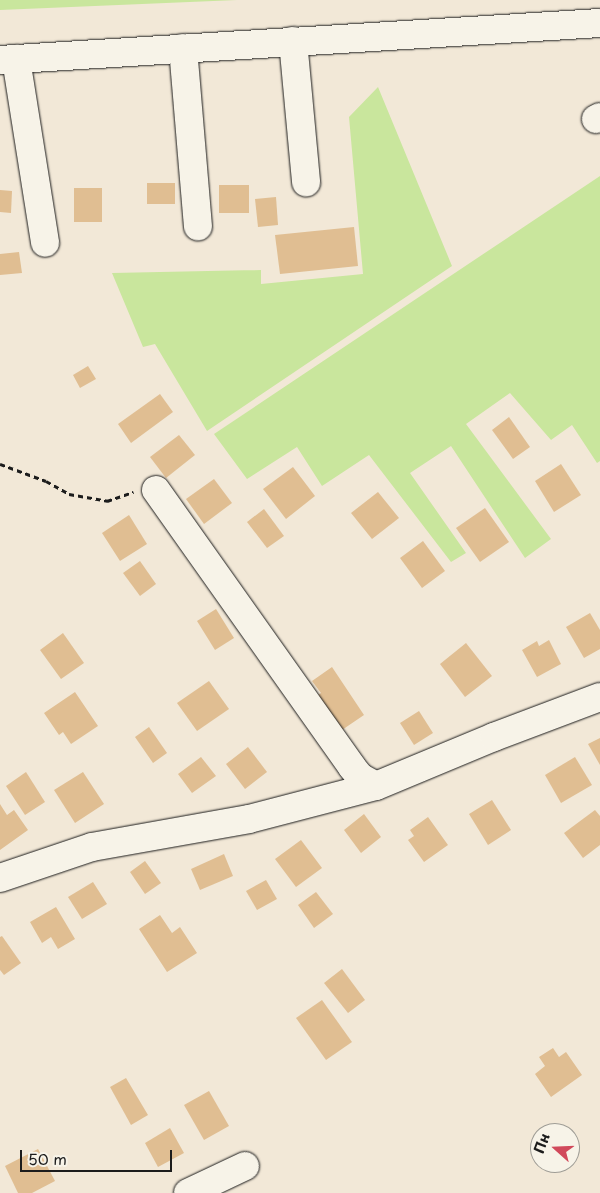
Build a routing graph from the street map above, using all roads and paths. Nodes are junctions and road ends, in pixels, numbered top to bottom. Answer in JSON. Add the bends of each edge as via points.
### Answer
{"nodes":[{"id":1,"x":600,"y":23,"type":"edge"},
{"id":2,"x":294,"y":41,"type":"junction"},
{"id":3,"x":183,"y":48,"type":"junction"},
{"id":4,"x":8,"y":59,"type":"edge"},
{"id":5,"x":306,"y":182,"type":"dead end"},
{"id":6,"x":198,"y":226,"type":"dead end"},
{"id":7,"x":45,"y":243,"type":"dead end"},
{"id":8,"x":0,"y":464,"type":"edge"},
{"id":9,"x":156,"y":490,"type":"joint"},
{"id":10,"x":600,"y":697,"type":"edge"},
{"id":11,"x":376,"y":786,"type":"junction"},
{"id":12,"x":0,"y":878,"type":"edge"},
{"id":13,"x":245,"y":1166,"type":"dead end"},
{"id":14,"x":188,"y":1193,"type":"edge"}],
"edges":[{"from":1,"to":2,"type":"main road"},
{"from":2,"to":3,"type":"main road"},
{"from":2,"to":5,"type":"main road"},
{"from":3,"to":4,"type":"main road"},
{"from":3,"to":6,"type":"main road"},
{"from":4,"to":7,"type":"main road"},
{"from":8,"to":9,"type":"path","via":[[46,481],[69,494],[108,501],[131,493]]},
{"from":9,"to":11,"type":"main road","via":[[352,767],[360,777]]},
{"from":10,"to":11,"type":"main road"},
{"from":11,"to":12,"type":"main road","via":[[249,819],[92,847]]},
{"from":13,"to":14,"type":"main road"}]}
